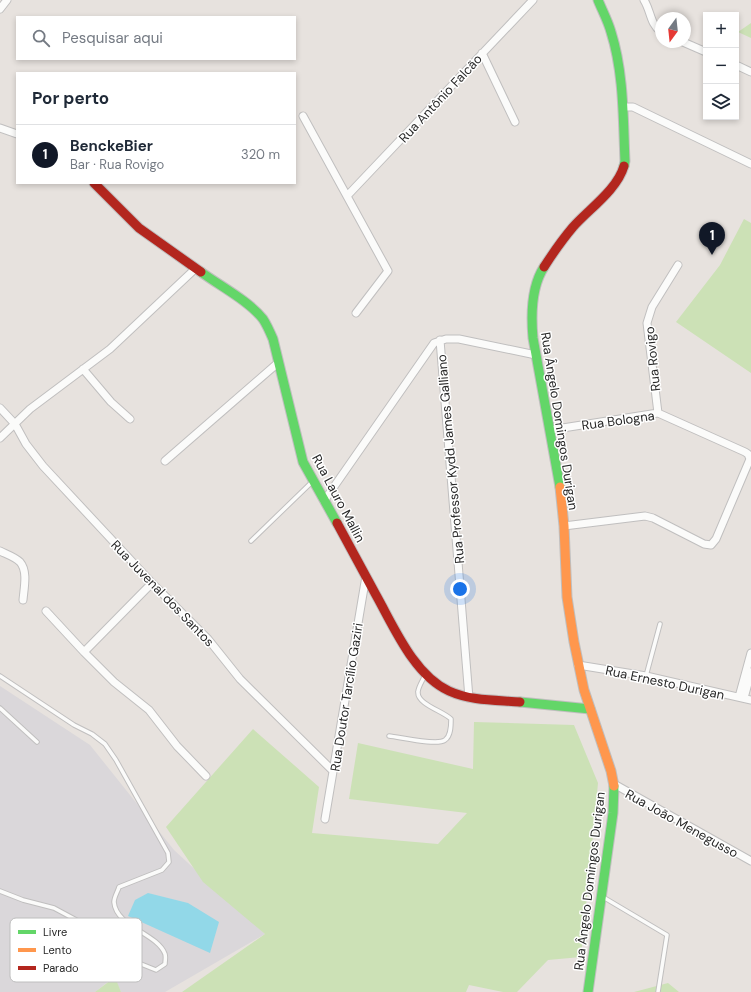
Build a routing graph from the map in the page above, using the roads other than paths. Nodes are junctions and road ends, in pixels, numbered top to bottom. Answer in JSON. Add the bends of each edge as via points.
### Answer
{"nodes":[{"id":1,"x":7,"y":0,"type":"edge"},
{"id":2,"x":532,"y":0,"type":"edge"},
{"id":3,"x":598,"y":0,"type":"edge"},
{"id":4,"x":644,"y":0,"type":"edge"},
{"id":5,"x":0,"y":9,"type":"edge"},
{"id":6,"x":655,"y":27,"type":"edge"},
{"id":7,"x":691,"y":45,"type":"edge"},
{"id":8,"x":703,"y":51,"type":"edge"},
{"id":9,"x":482,"y":53,"type":"junction"},
{"id":10,"x":739,"y":66,"type":"edge"},
{"id":11,"x":751,"y":72,"type":"edge"},
{"id":12,"x":623,"y":107,"type":"junction"},
{"id":13,"x":303,"y":116,"type":"dead end"},
{"id":14,"x":516,"y":122,"type":"dead end"},
{"id":15,"x":0,"y":128,"type":"edge"},
{"id":16,"x":16,"y":134,"type":"edge"},
{"id":17,"x":751,"y":164,"type":"edge"},
{"id":18,"x":95,"y":184,"type":"edge"},
{"id":19,"x":347,"y":196,"type":"junction"},
{"id":20,"x":678,"y":265,"type":"dead end"},
{"id":21,"x":196,"y":268,"type":"junction"},
{"id":22,"x":356,"y":313,"type":"dead end"},
{"id":23,"x":440,"y":340,"type":"junction"},
{"id":24,"x":536,"y":355,"type":"junction"},
{"id":25,"x":279,"y":362,"type":"junction"},
{"id":26,"x":83,"y":370,"type":"junction"},
{"id":27,"x":0,"y":408,"type":"edge"},
{"id":28,"x":658,"y":413,"type":"junction"},
{"id":29,"x":130,"y":419,"type":"dead end"},
{"id":30,"x":15,"y":424,"type":"junction"},
{"id":31,"x":550,"y":430,"type":"junction"},
{"id":32,"x":0,"y":438,"type":"edge"},
{"id":33,"x":165,"y":461,"type":"dead end"},
{"id":34,"x":313,"y":480,"type":"junction"},
{"id":35,"x":324,"y":501,"type":"junction"},
{"id":36,"x":564,"y":526,"type":"junction"},
{"id":37,"x":251,"y":541,"type":"dead end"},
{"id":38,"x":0,"y":551,"type":"edge"},
{"id":39,"x":366,"y":576,"type":"junction"},
{"id":40,"x":152,"y":583,"type":"junction"},
{"id":41,"x":23,"y":600,"type":"dead end"},
{"id":42,"x":46,"y":611,"type":"dead end"},
{"id":43,"x":660,"y":624,"type":"dead end"},
{"id":44,"x":84,"y":652,"type":"junction"},
{"id":45,"x":751,"y":656,"type":"edge"},
{"id":46,"x":578,"y":664,"type":"junction"},
{"id":47,"x":751,"y":672,"type":"edge"},
{"id":48,"x":426,"y":674,"type":"junction"},
{"id":49,"x":0,"y":676,"type":"edge"},
{"id":50,"x":646,"y":676,"type":"junction"},
{"id":51,"x":469,"y":698,"type":"junction"},
{"id":52,"x":745,"y":698,"type":"edge"},
{"id":53,"x":0,"y":708,"type":"edge"},
{"id":54,"x":590,"y":709,"type":"junction"},
{"id":55,"x":388,"y":736,"type":"dead end"},
{"id":56,"x":37,"y":742,"type":"dead end"},
{"id":57,"x":333,"y":772,"type":"junction"},
{"id":58,"x":206,"y":776,"type":"dead end"},
{"id":59,"x":614,"y":784,"type":"junction"},
{"id":60,"x":325,"y":819,"type":"dead end"},
{"id":61,"x":751,"y":861,"type":"edge"},
{"id":62,"x":0,"y":891,"type":"edge"},
{"id":63,"x":602,"y":896,"type":"junction"},
{"id":64,"x":73,"y":918,"type":"edge"},
{"id":65,"x":123,"y":918,"type":"edge"},
{"id":66,"x":142,"y":933,"type":"edge"},
{"id":67,"x":142,"y":964,"type":"edge"},
{"id":68,"x":588,"y":992,"type":"edge"},
{"id":69,"x":658,"y":992,"type":"edge"}],
"edges":[{"from":1,"to":5,"type":"street"},
{"from":2,"to":9,"type":"street","name":"Rua Antônio Falcão"},
{"from":3,"to":12,"type":"street","name":"Rua Ângelo Domingos Durigan","via":[[614,44]]},
{"from":4,"to":6,"type":"street"},
{"from":7,"to":8,"type":"street"},
{"from":9,"to":14,"type":"street"},
{"from":9,"to":19,"type":"street","name":"Rua Antônio Falcão"},
{"from":10,"to":11,"type":"street"},
{"from":12,"to":17,"type":"street","via":[[633,107]]},
{"from":12,"to":24,"type":"street","name":"Rua Ângelo Domingos Durigan","via":[[626,150],[620,176],[560,243],[537,282],[532,309]]},
{"from":13,"to":19,"type":"street"},
{"from":15,"to":16,"type":"street"},
{"from":18,"to":21,"type":"street","name":"Rua Lauro Mallin","via":[[139,228]]},
{"from":19,"to":22,"type":"street","via":[[388,271]]},
{"from":20,"to":28,"type":"street","name":"Rua Rovigo","via":[[652,307],[647,323]]},
{"from":21,"to":25,"type":"street","name":"Rua Lauro Mallin","via":[[244,300],[260,314],[270,330]]},
{"from":21,"to":26,"type":"street","via":[[110,349]]},
{"from":23,"to":24,"type":"street","via":[[459,339]]},
{"from":23,"to":35,"type":"street","via":[[430,348]]},
{"from":23,"to":51,"type":"street","name":"Rua Professor Kydd James Galliano"},
{"from":24,"to":31,"type":"street","name":"Rua Ângelo Domingos Durigan"},
{"from":25,"to":33,"type":"street"},
{"from":25,"to":34,"type":"street","name":"Rua Lauro Mallin","via":[[301,455]]},
{"from":26,"to":29,"type":"street"},
{"from":26,"to":30,"type":"street","via":[[30,409]]},
{"from":27,"to":30,"type":"street","name":"Rua Juvenal dos Santos"},
{"from":28,"to":31,"type":"street","name":"Rua Bologna"},
{"from":28,"to":36,"type":"street","name":"Rua Bologna","via":[[749,456],[749,462],[716,539],[710,545],[704,544],[645,516]]},
{"from":30,"to":32,"type":"street"},
{"from":30,"to":40,"type":"street","name":"Rua Juvenal dos Santos","via":[[43,466]]},
{"from":31,"to":36,"type":"street","name":"Rua Ângelo Domingos Durigan"},
{"from":34,"to":35,"type":"street","name":"Rua Lauro Mallin"},
{"from":34,"to":37,"type":"lane"},
{"from":35,"to":39,"type":"street","name":"Rua Lauro Mallin"},
{"from":36,"to":46,"type":"street","name":"Rua Ângelo Domingos Durigan","via":[[567,597]]},
{"from":38,"to":41,"type":"street","via":[[17,560],[23,567]]},
{"from":39,"to":48,"type":"street","name":"Rua Lauro Mallin","via":[[401,640]]},
{"from":39,"to":57,"type":"street","name":"Rua Doutor Tarcílio Gaziri"},
{"from":40,"to":44,"type":"street"},
{"from":40,"to":57,"type":"street","name":"Rua Juvenal dos Santos","via":[[208,639],[249,688]]},
{"from":42,"to":44,"type":"street"},
{"from":43,"to":50,"type":"lane"},
{"from":44,"to":58,"type":"street","via":[[120,688],[149,710],[177,746]]},
{"from":45,"to":52,"type":"street"},
{"from":46,"to":50,"type":"street","name":"Rua Ernesto Durigan"},
{"from":46,"to":54,"type":"street","name":"Rua Ângelo Domingos Durigan"},
{"from":47,"to":52,"type":"street"},
{"from":48,"to":51,"type":"street","name":"Rua Lauro Mallin","via":[[438,685]]},
{"from":48,"to":55,"type":"lane","via":[[418,692],[419,698],[451,719],[449,737],[444,741],[434,742]]},
{"from":49,"to":65,"type":"lane","via":[[105,744],[168,853],[169,862],[162,870],[119,887],[114,901],[118,913]]},
{"from":50,"to":52,"type":"street","name":"Rua Ernesto Durigan"},
{"from":51,"to":54,"type":"street","name":"Rua Lauro Mallin"},
{"from":53,"to":56,"type":"lane"},
{"from":54,"to":59,"type":"street","name":"Rua Ângelo Domingos Durigan"},
{"from":57,"to":60,"type":"street","name":"Rua Doutor Tarcílio Gaziri"},
{"from":59,"to":61,"type":"street","name":"Rua João Menegusso"},
{"from":59,"to":63,"type":"street","name":"Rua Ângelo Domingos Durigan"},
{"from":62,"to":64,"type":"lane","via":[[54,908]]},
{"from":63,"to":68,"type":"street","name":"Rua Ângelo Domingos Durigan"},
{"from":63,"to":69,"type":"lane","via":[[667,935]]},
{"from":66,"to":67,"type":"lane","via":[[158,944],[166,955],[166,964],[156,970]]}]}
